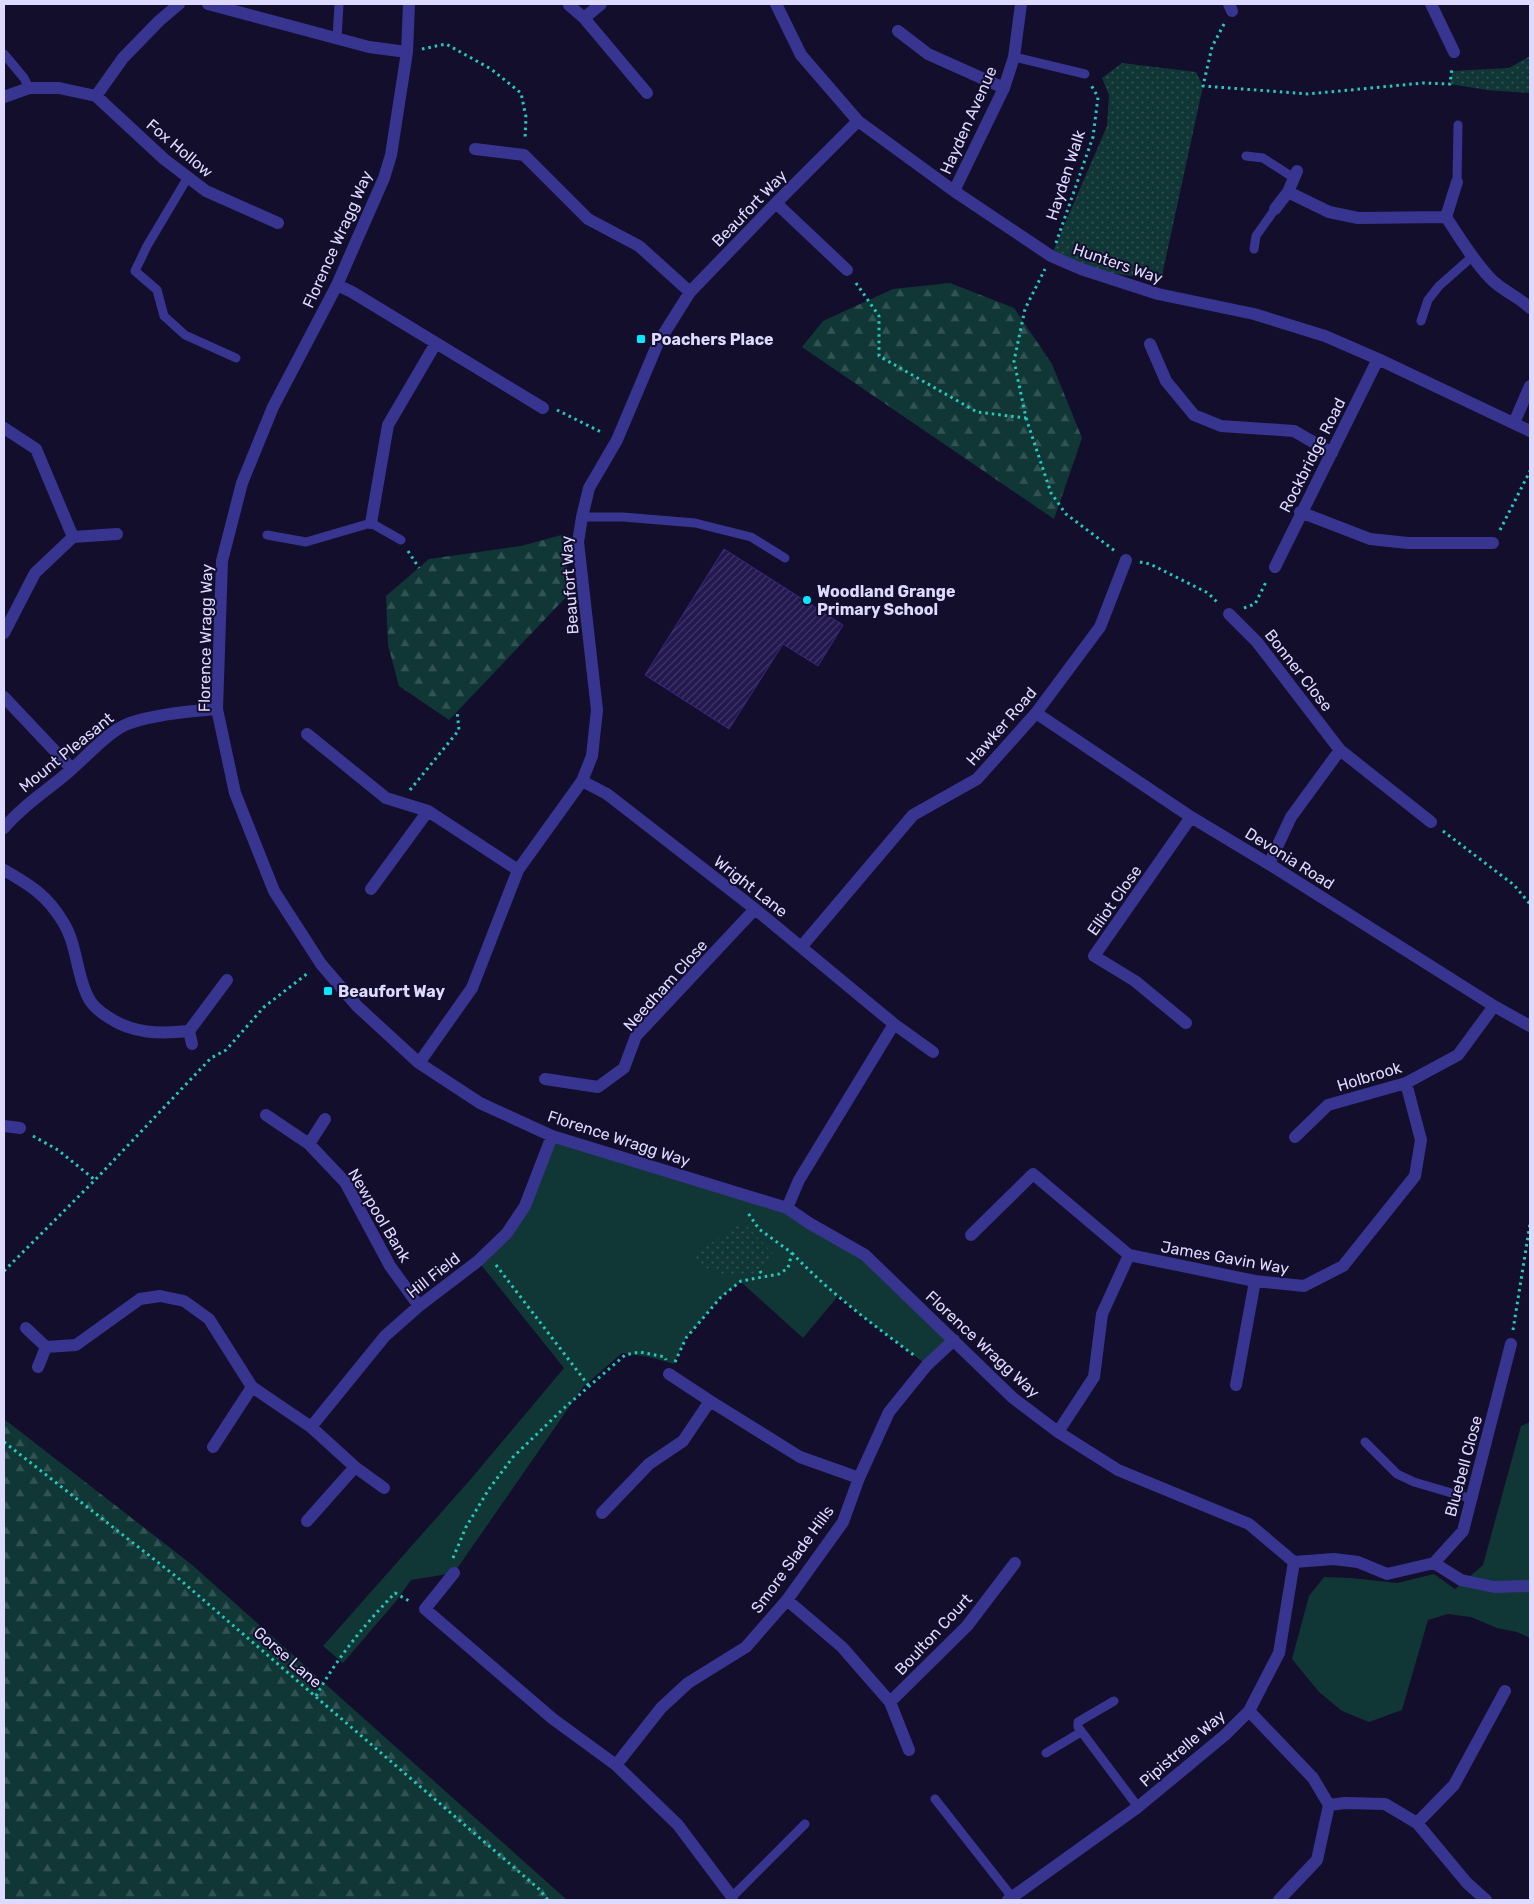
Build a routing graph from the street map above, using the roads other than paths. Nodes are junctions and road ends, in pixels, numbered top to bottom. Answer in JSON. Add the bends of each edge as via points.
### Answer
{"nodes":[{"id":1,"x":179,"y":4,"type":"edge"},
{"id":2,"x":208,"y":4,"type":"edge"},
{"id":3,"x":339,"y":4,"type":"edge"},
{"id":4,"x":409,"y":4,"type":"edge"},
{"id":5,"x":601,"y":4,"type":"edge"},
{"id":6,"x":776,"y":4,"type":"edge"},
{"id":7,"x":1021,"y":4,"type":"edge"},
{"id":8,"x":1431,"y":4,"type":"edge"},
{"id":9,"x":569,"y":5,"type":"dead end"},
{"id":10,"x":584,"y":18,"type":"junction"},
{"id":11,"x":898,"y":31,"type":"dead end"},
{"id":12,"x":337,"y":39,"type":"junction"},
{"id":13,"x":408,"y":52,"type":"junction"},
{"id":14,"x":1454,"y":52,"type":"road end"},
{"id":15,"x":4,"y":54,"type":"edge"},
{"id":16,"x":1014,"y":57,"type":"junction"},
{"id":17,"x":1085,"y":74,"type":"road end"},
{"id":18,"x":29,"y":88,"type":"junction"},
{"id":19,"x":1004,"y":88,"type":"junction"},
{"id":20,"x":647,"y":93,"type":"dead end"},
{"id":21,"x":96,"y":96,"type":"junction"},
{"id":22,"x":4,"y":97,"type":"edge"},
{"id":23,"x":858,"y":121,"type":"junction"},
{"id":24,"x":1458,"y":125,"type":"dead end"},
{"id":25,"x":475,"y":149,"type":"dead end"},
{"id":26,"x":1246,"y":156,"type":"dead end"},
{"id":27,"x":1296,"y":174,"type":"joint"},
{"id":28,"x":188,"y":177,"type":"junction"},
{"id":29,"x":1457,"y":182,"type":"joint"},
{"id":30,"x":954,"y":191,"type":"junction"},
{"id":31,"x":1288,"y":192,"type":"junction"},
{"id":32,"x":776,"y":203,"type":"junction"},
{"id":33,"x":1275,"y":209,"type":"joint"},
{"id":34,"x":1446,"y":217,"type":"junction"},
{"id":35,"x":278,"y":223,"type":"dead end"},
{"id":36,"x":1254,"y":249,"type":"dead end"},
{"id":37,"x":1473,"y":256,"type":"junction"},
{"id":38,"x":847,"y":270,"type":"road end"},
{"id":39,"x":337,"y":286,"type":"junction"},
{"id":40,"x":690,"y":292,"type":"junction"},
{"id":41,"x":1530,"y":308,"type":"edge"},
{"id":42,"x":1421,"y":321,"type":"dead end"},
{"id":43,"x":436,"y":343,"type":"junction"},
{"id":44,"x":1150,"y":344,"type":"dead end"},
{"id":45,"x":236,"y":358,"type":"dead end"},
{"id":46,"x":1378,"y":359,"type":"junction"},
{"id":47,"x":1530,"y":386,"type":"edge"},
{"id":48,"x":543,"y":408,"type":"road end"},
{"id":49,"x":1514,"y":422,"type":"junction"},
{"id":50,"x":4,"y":428,"type":"edge"},
{"id":51,"x":1530,"y":431,"type":"edge"},
{"id":52,"x":1332,"y":453,"type":"junction"},
{"id":53,"x":1300,"y":512,"type":"junction"},
{"id":54,"x":582,"y":517,"type":"junction"},
{"id":55,"x":371,"y":523,"type":"junction"},
{"id":56,"x":117,"y":534,"type":"dead end"},
{"id":57,"x":267,"y":535,"type":"dead end"},
{"id":58,"x":73,"y":537,"type":"junction"},
{"id":59,"x":401,"y":540,"type":"road end"},
{"id":60,"x":1493,"y":543,"type":"road end"},
{"id":61,"x":785,"y":558,"type":"dead end"},
{"id":62,"x":1126,"y":560,"type":"road end"},
{"id":63,"x":1274,"y":566,"type":"road end"},
{"id":64,"x":1229,"y":614,"type":"road end"},
{"id":65,"x":4,"y":633,"type":"edge"},
{"id":66,"x":4,"y":697,"type":"edge"},
{"id":67,"x":217,"y":708,"type":"junction"},
{"id":68,"x":1036,"y":712,"type":"junction"},
{"id":69,"x":307,"y":734,"type":"dead end"},
{"id":70,"x":1340,"y":750,"type":"junction"},
{"id":71,"x":72,"y":769,"type":"junction"},
{"id":72,"x":582,"y":781,"type":"junction"},
{"id":73,"x":428,"y":810,"type":"junction"},
{"id":74,"x":1191,"y":817,"type":"junction"},
{"id":75,"x":1431,"y":822,"type":"road end"},
{"id":76,"x":4,"y":828,"type":"edge"},
{"id":77,"x":1269,"y":864,"type":"junction"},
{"id":78,"x":4,"y":870,"type":"edge"},
{"id":79,"x":518,"y":870,"type":"junction"},
{"id":80,"x":371,"y":889,"type":"dead end"},
{"id":81,"x":755,"y":909,"type":"junction"},
{"id":82,"x":802,"y":946,"type":"junction"},
{"id":83,"x":227,"y":980,"type":"dead end"},
{"id":84,"x":1494,"y":1006,"type":"junction"},
{"id":85,"x":1186,"y":1023,"type":"dead end"},
{"id":86,"x":894,"y":1024,"type":"junction"},
{"id":87,"x":1530,"y":1026,"type":"edge"},
{"id":88,"x":932,"y":1052,"type":"dead end"},
{"id":89,"x":419,"y":1063,"type":"junction"},
{"id":90,"x":545,"y":1079,"type":"dead end"},
{"id":91,"x":1406,"y":1083,"type":"junction"},
{"id":92,"x":266,"y":1115,"type":"dead end"},
{"id":93,"x":325,"y":1119,"type":"dead end"},
{"id":94,"x":4,"y":1126,"type":"edge"},
{"id":95,"x":20,"y":1128,"type":"road end"},
{"id":96,"x":552,"y":1136,"type":"junction"},
{"id":97,"x":1295,"y":1137,"type":"dead end"},
{"id":98,"x":309,"y":1144,"type":"junction"},
{"id":99,"x":787,"y":1208,"type":"junction"},
{"id":100,"x":971,"y":1235,"type":"dead end"},
{"id":101,"x":1129,"y":1255,"type":"junction"},
{"id":102,"x":1255,"y":1281,"type":"junction"},
{"id":103,"x":419,"y":1306,"type":"junction"},
{"id":104,"x":26,"y":1328,"type":"dead end"},
{"id":105,"x":954,"y":1340,"type":"junction"},
{"id":106,"x":1511,"y":1344,"type":"road end"},
{"id":107,"x":46,"y":1347,"type":"junction"},
{"id":108,"x":38,"y":1366,"type":"dead end"},
{"id":109,"x":669,"y":1374,"type":"road end"},
{"id":110,"x":1236,"y":1385,"type":"dead end"},
{"id":111,"x":252,"y":1387,"type":"junction"},
{"id":112,"x":710,"y":1401,"type":"junction"},
{"id":113,"x":311,"y":1427,"type":"junction"},
{"id":114,"x":1058,"y":1432,"type":"junction"},
{"id":115,"x":1365,"y":1442,"type":"dead end"},
{"id":116,"x":213,"y":1447,"type":"dead end"},
{"id":117,"x":355,"y":1467,"type":"junction"},
{"id":118,"x":859,"y":1478,"type":"junction"},
{"id":119,"x":384,"y":1488,"type":"dead end"},
{"id":120,"x":1472,"y":1499,"type":"junction"},
{"id":121,"x":602,"y":1513,"type":"dead end"},
{"id":122,"x":307,"y":1521,"type":"dead end"},
{"id":123,"x":1294,"y":1562,"type":"junction"},
{"id":124,"x":1015,"y":1563,"type":"dead end"},
{"id":125,"x":1434,"y":1564,"type":"junction"},
{"id":126,"x":454,"y":1573,"type":"road end"},
{"id":127,"x":1530,"y":1586,"type":"edge"},
{"id":128,"x":787,"y":1600,"type":"junction"},
{"id":129,"x":1505,"y":1691,"type":"dead end"},
{"id":130,"x":1114,"y":1701,"type":"dead end"},
{"id":131,"x":890,"y":1702,"type":"junction"},
{"id":132,"x":1249,"y":1711,"type":"junction"},
{"id":133,"x":1081,"y":1732,"type":"junction"},
{"id":134,"x":909,"y":1750,"type":"dead end"},
{"id":135,"x":1046,"y":1753,"type":"dead end"},
{"id":136,"x":616,"y":1765,"type":"junction"},
{"id":137,"x":936,"y":1799,"type":"dead end"},
{"id":138,"x":1329,"y":1806,"type":"junction"},
{"id":139,"x":1138,"y":1808,"type":"junction"},
{"id":140,"x":1417,"y":1823,"type":"junction"},
{"id":141,"x":805,"y":1824,"type":"dead end"},
{"id":142,"x":732,"y":1897,"type":"joint"},
{"id":143,"x":1010,"y":1899,"type":"edge"},
{"id":144,"x":1279,"y":1900,"type":"edge"},
{"id":145,"x":1486,"y":1900,"type":"edge"}],
"edges":[{"from":1,"to":21,"type":"street","via":[[123,58]]},
{"from":2,"to":12,"type":"street"},
{"from":3,"to":12,"type":"lane"},
{"from":4,"to":13,"type":"street","name":"Florence Wragg Way"},
{"from":5,"to":10,"type":"street"},
{"from":6,"to":23,"type":"street","name":"Hunters Way","via":[[801,55]]},
{"from":7,"to":16,"type":"street","name":"Hayden Avenue"},
{"from":8,"to":14,"type":"street"},
{"from":9,"to":10,"type":"street"},
{"from":10,"to":20,"type":"street"},
{"from":11,"to":19,"type":"street","via":[[928,54]]},
{"from":12,"to":13,"type":"street"},
{"from":13,"to":39,"type":"street","name":"Florence Wragg Way","via":[[384,178]]},
{"from":15,"to":18,"type":"lane"},
{"from":16,"to":17,"type":"lane"},
{"from":16,"to":19,"type":"street","name":"Hayden Avenue"},
{"from":18,"to":21,"type":"street","via":[[59,88]]},
{"from":18,"to":22,"type":"street"},
{"from":19,"to":30,"type":"street","name":"Hayden Avenue"},
{"from":21,"to":28,"type":"street","name":"Fox Hollow"},
{"from":23,"to":30,"type":"street","name":"Hunters Way"},
{"from":23,"to":32,"type":"street","name":"Beaufort Way"},
{"from":24,"to":29,"type":"lane"},
{"from":25,"to":40,"type":"street","via":[[524,155],[588,219],[639,246]]},
{"from":26,"to":27,"type":"lane","via":[[1263,158]]},
{"from":27,"to":31,"type":"street"},
{"from":28,"to":35,"type":"street","name":"Fox Hollow","via":[[206,191]]},
{"from":28,"to":45,"type":"lane","via":[[135,271],[157,290],[164,316],[185,335]]},
{"from":29,"to":34,"type":"street"},
{"from":30,"to":46,"type":"street","name":"Hunters Way","via":[[1051,256],[1081,269],[1158,294],[1254,314],[1325,336]]},
{"from":31,"to":33,"type":"street"},
{"from":31,"to":34,"type":"street","via":[[1329,212],[1358,218]]},
{"from":32,"to":38,"type":"street"},
{"from":32,"to":40,"type":"street","name":"Beaufort Way"},
{"from":33,"to":36,"type":"lane","via":[[1256,236]]},
{"from":34,"to":37,"type":"street"},
{"from":37,"to":41,"type":"street","via":[[1493,281]]},
{"from":37,"to":42,"type":"lane","via":[[1439,286],[1428,300]]},
{"from":39,"to":43,"type":"street"},
{"from":39,"to":67,"type":"street","name":"Florence Wragg Way","via":[[273,407],[242,483],[222,561]]},
{"from":40,"to":54,"type":"street","name":"Beaufort Way","via":[[658,343],[617,440],[589,488]]},
{"from":43,"to":48,"type":"street"},
{"from":43,"to":55,"type":"street","via":[[388,425]]},
{"from":44,"to":52,"type":"street","via":[[1166,381],[1194,415],[1222,426],[1294,431]]},
{"from":46,"to":49,"type":"street","name":"Hunters Way"},
{"from":46,"to":52,"type":"street","name":"Rockbridge Road"},
{"from":47,"to":49,"type":"street"},
{"from":49,"to":51,"type":"street","name":"Hunters Way"},
{"from":50,"to":58,"type":"street","via":[[36,450]]},
{"from":52,"to":53,"type":"street","name":"Rockbridge Road"},
{"from":53,"to":60,"type":"street","via":[[1370,539],[1408,543]]},
{"from":53,"to":63,"type":"street","name":"Rockbridge Road"},
{"from":54,"to":61,"type":"lane","via":[[695,523],[752,537]]},
{"from":54,"to":72,"type":"street","name":"Beaufort Way","via":[[578,542],[597,710],[592,756]]},
{"from":55,"to":57,"type":"lane","via":[[306,542]]},
{"from":55,"to":59,"type":"lane"},
{"from":56,"to":58,"type":"street"},
{"from":58,"to":65,"type":"street","via":[[35,574]]},
{"from":62,"to":68,"type":"street","name":"Hawker Road","via":[[1100,627]]},
{"from":64,"to":70,"type":"street","name":"Bonner Close","via":[[1257,642]]},
{"from":66,"to":71,"type":"street"},
{"from":67,"to":71,"type":"street","name":"Mount Pleasant","via":[[129,723],[97,745]]},
{"from":67,"to":89,"type":"street","name":"Florence Wragg Way","via":[[235,794],[274,891],[321,964],[357,1006]]},
{"from":68,"to":74,"type":"street","name":"Devonia Road"},
{"from":68,"to":82,"type":"street","name":"Hawker Road","via":[[978,779],[913,815]]},
{"from":69,"to":73,"type":"street","via":[[386,798]]},
{"from":70,"to":75,"type":"street","name":"Bonner Close"},
{"from":70,"to":77,"type":"street","via":[[1291,817]]},
{"from":71,"to":76,"type":"street","name":"Mount Pleasant","via":[[17,812]]},
{"from":72,"to":79,"type":"street","name":"Beaufort Way"},
{"from":72,"to":81,"type":"street","name":"Wright Lane","via":[[606,794]]},
{"from":73,"to":79,"type":"street"},
{"from":73,"to":80,"type":"street"},
{"from":74,"to":77,"type":"street","name":"Devonia Road"},
{"from":74,"to":85,"type":"street","name":"Elliot Close","via":[[1094,956],[1135,981]]},
{"from":77,"to":84,"type":"street","name":"Devonia Road"},
{"from":78,"to":83,"type":"street","via":[[35,888],[53,906],[71,940],[87,996],[99,1011],[120,1025],[144,1032],[191,1038]]},
{"from":79,"to":89,"type":"street","name":"Beaufort Way","via":[[472,988]]},
{"from":81,"to":82,"type":"street","name":"Wright Lane"},
{"from":81,"to":90,"type":"street","name":"Needham Close","via":[[636,1036],[624,1068],[598,1087]]},
{"from":82,"to":86,"type":"street","name":"Wright Lane"},
{"from":84,"to":87,"type":"street","name":"Devonia Road"},
{"from":84,"to":91,"type":"street","name":"Holbrook","via":[[1458,1055]]},
{"from":86,"to":88,"type":"street","name":"Wright Lane"},
{"from":86,"to":99,"type":"street","via":[[799,1180]]},
{"from":89,"to":96,"type":"street","name":"Florence Wragg Way","via":[[480,1103]]},
{"from":91,"to":97,"type":"street","name":"Holbrook","via":[[1328,1105]]},
{"from":91,"to":102,"type":"street","name":"James Gavin Way","via":[[1422,1140],[1415,1176],[1343,1266],[1304,1286]]},
{"from":92,"to":98,"type":"street","name":"Newpool Bank"},
{"from":93,"to":98,"type":"street"},
{"from":94,"to":95,"type":"street"},
{"from":96,"to":99,"type":"street","name":"Florence Wragg Way"},
{"from":96,"to":103,"type":"street","name":"Hill Field","via":[[525,1206],[507,1233],[478,1261]]},
{"from":98,"to":103,"type":"street","name":"Newpool Bank","via":[[345,1182],[390,1266]]},
{"from":99,"to":105,"type":"street","name":"Florence Wragg Way","via":[[866,1255]]},
{"from":100,"to":101,"type":"street","name":"James Gavin Way","via":[[1033,1174]]},
{"from":101,"to":102,"type":"street","name":"James Gavin Way"},
{"from":101,"to":114,"type":"street","via":[[1102,1314],[1094,1377]]},
{"from":102,"to":110,"type":"street"},
{"from":103,"to":113,"type":"street","name":"Hill Field","via":[[385,1336]]},
{"from":104,"to":107,"type":"street"},
{"from":105,"to":114,"type":"street","name":"Florence Wragg Way","via":[[1013,1398]]},
{"from":105,"to":118,"type":"street","name":"Smore Slade Hills","via":[[927,1365],[889,1412]]},
{"from":106,"to":120,"type":"street","name":"Bluebell Close"},
{"from":107,"to":108,"type":"street"},
{"from":107,"to":111,"type":"street","via":[[76,1345],[140,1300],[160,1296],[184,1301],[209,1319]]},
{"from":109,"to":112,"type":"street"},
{"from":111,"to":113,"type":"street"},
{"from":111,"to":116,"type":"street"},
{"from":112,"to":118,"type":"street","via":[[800,1457]]},
{"from":112,"to":121,"type":"street","via":[[683,1440],[649,1464]]},
{"from":113,"to":117,"type":"street"},
{"from":114,"to":123,"type":"street","name":"Florence Wragg Way","via":[[1118,1470],[1249,1524]]},
{"from":115,"to":120,"type":"lane","via":[[1397,1474]]},
{"from":117,"to":119,"type":"street"},
{"from":117,"to":122,"type":"street"},
{"from":118,"to":128,"type":"street","name":"Smore Slade Hills","via":[[843,1522]]},
{"from":120,"to":125,"type":"street","name":"Bluebell Close","via":[[1463,1531]]},
{"from":123,"to":125,"type":"street","via":[[1334,1559],[1358,1562],[1387,1574]]},
{"from":123,"to":132,"type":"street","name":"Pipistrelle Way","via":[[1279,1652]]},
{"from":124,"to":131,"type":"street","name":"Boulton Court","via":[[967,1626]]},
{"from":125,"to":127,"type":"street","via":[[1460,1580],[1494,1588]]},
{"from":126,"to":136,"type":"street","via":[[425,1609],[553,1719]]},
{"from":128,"to":131,"type":"street","name":"Boulton Court","via":[[842,1647]]},
{"from":128,"to":136,"type":"street","name":"Smore Slade Hills","via":[[746,1647],[688,1683],[661,1708]]},
{"from":129,"to":140,"type":"street","via":[[1454,1786]]},
{"from":130,"to":133,"type":"lane","via":[[1078,1722]]},
{"from":131,"to":134,"type":"street","name":"Boulton Court"},
{"from":132,"to":138,"type":"street","via":[[1313,1778]]},
{"from":132,"to":139,"type":"street","name":"Pipistrelle Way"},
{"from":133,"to":135,"type":"lane"},
{"from":133,"to":139,"type":"lane"},
{"from":136,"to":142,"type":"street","via":[[678,1825]]},
{"from":137,"to":143,"type":"lane"},
{"from":138,"to":140,"type":"street","via":[[1385,1804]]},
{"from":138,"to":144,"type":"street","via":[[1317,1860]]},
{"from":139,"to":143,"type":"street","name":"Pipistrelle Way"},
{"from":140,"to":145,"type":"street","via":[[1467,1883]]},
{"from":141,"to":142,"type":"lane"}]}
